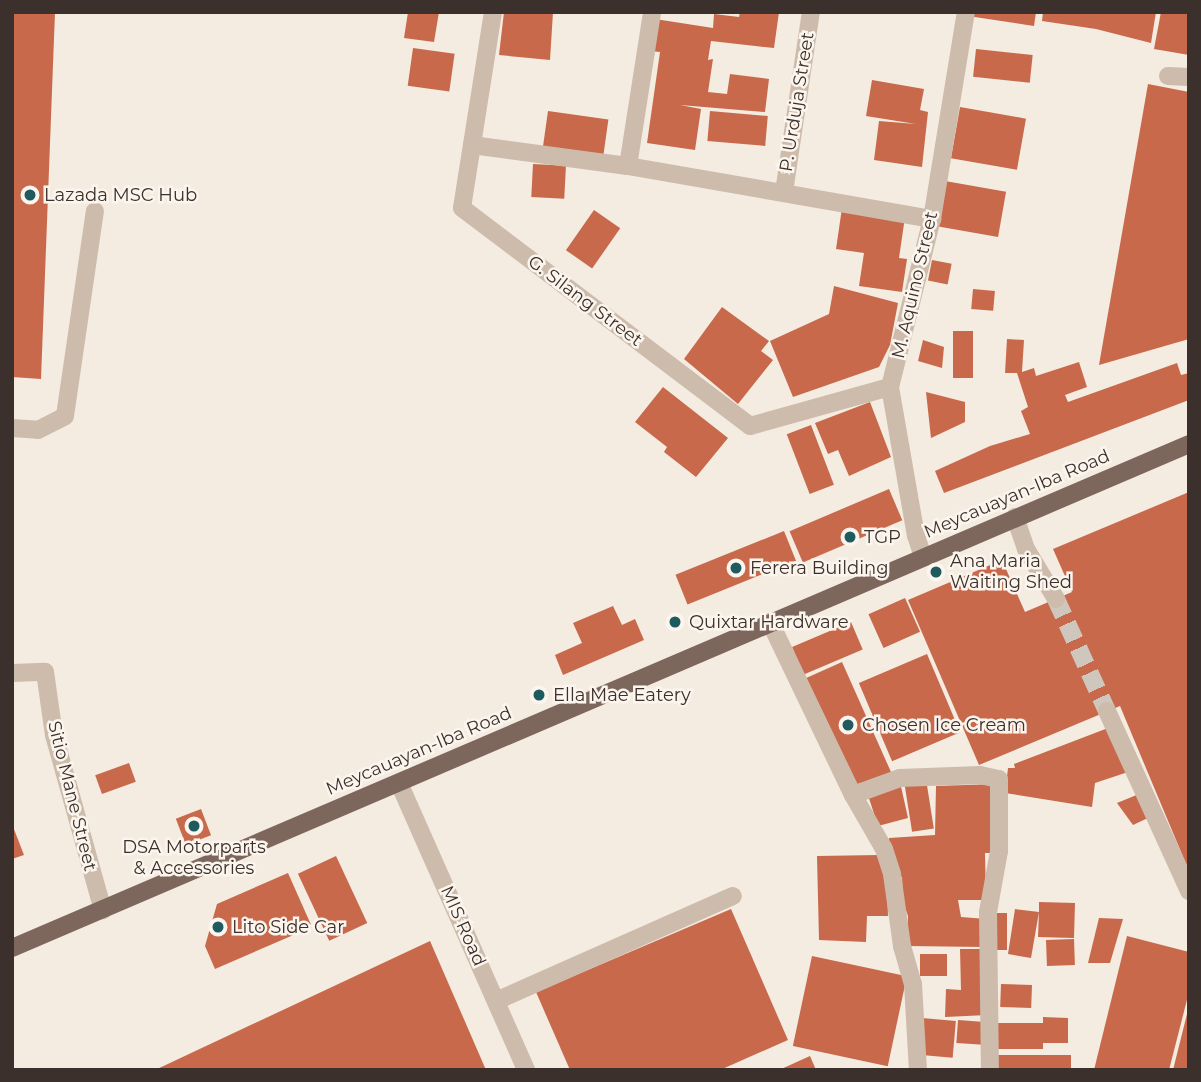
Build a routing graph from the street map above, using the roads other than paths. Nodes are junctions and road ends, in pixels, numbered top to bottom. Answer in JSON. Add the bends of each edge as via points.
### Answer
{"nodes":[{"id":1,"x":493,"y":12,"type":"edge"},
{"id":2,"x":652,"y":12,"type":"edge"},
{"id":3,"x":811,"y":12,"type":"edge"},
{"id":4,"x":966,"y":12,"type":"edge"},
{"id":5,"x":1168,"y":76,"type":"dead end"},
{"id":6,"x":1189,"y":77,"type":"edge"},
{"id":7,"x":472,"y":145,"type":"junction"},
{"id":8,"x":628,"y":166,"type":"junction"},
{"id":9,"x":783,"y":192,"type":"junction"},
{"id":10,"x":95,"y":211,"type":"dead end"},
{"id":11,"x":932,"y":219,"type":"junction"},
{"id":12,"x":890,"y":387,"type":"junction"},
{"id":13,"x":12,"y":428,"type":"edge"},
{"id":14,"x":1189,"y":444,"type":"edge"},
{"id":15,"x":1015,"y":517,"type":"junction"},
{"id":16,"x":923,"y":557,"type":"junction"},
{"id":17,"x":1056,"y":599,"type":"tunnel mouth"},
{"id":18,"x":770,"y":622,"type":"junction"},
{"id":19,"x":12,"y":673,"type":"edge"},
{"id":20,"x":1107,"y":712,"type":"tunnel mouth"},
{"id":21,"x":399,"y":783,"type":"junction"},
{"id":22,"x":853,"y":795,"type":"junction"},
{"id":23,"x":1189,"y":891,"type":"edge"},
{"id":24,"x":733,"y":896,"type":"dead end"},
{"id":25,"x":103,"y":910,"type":"junction"},
{"id":26,"x":12,"y":948,"type":"edge"},
{"id":27,"x":496,"y":1001,"type":"junction"},
{"id":28,"x":526,"y":1070,"type":"edge"},
{"id":29,"x":918,"y":1070,"type":"edge"},
{"id":30,"x":990,"y":1070,"type":"edge"}],
"edges":[{"from":1,"to":7,"type":"street","name":"G. Silang Street"},
{"from":2,"to":8,"type":"street"},
{"from":3,"to":9,"type":"street","name":"P. Urduja Street"},
{"from":4,"to":11,"type":"street","name":"M. Aquino Street"},
{"from":5,"to":6,"type":"street"},
{"from":7,"to":8,"type":"street"},
{"from":7,"to":12,"type":"street","name":"G. Silang Street","via":[[462,208],[750,426]]},
{"from":8,"to":9,"type":"street"},
{"from":9,"to":11,"type":"street"},
{"from":10,"to":13,"type":"street","via":[[65,416],[38,430]]},
{"from":11,"to":12,"type":"street","name":"M. Aquino Street"},
{"from":12,"to":16,"type":"street","name":"M. Aquino Street"},
{"from":14,"to":15,"type":"main road","name":"Meycauayan-Iba Road"},
{"from":15,"to":16,"type":"main road","name":"Meycauayan-Iba Road"},
{"from":15,"to":17,"type":"street","via":[[1026,549]]},
{"from":16,"to":18,"type":"main road","name":"Meycauayan-Iba Road"},
{"from":18,"to":21,"type":"main road","name":"Meycauayan-Iba Road"},
{"from":18,"to":22,"type":"street"},
{"from":19,"to":25,"type":"street","name":"Sitio Mane Street","via":[[45,672],[54,735]]},
{"from":20,"to":23,"type":"street"},
{"from":21,"to":25,"type":"main road","name":"Meycauayan-Iba Road"},
{"from":21,"to":27,"type":"street","name":"MIS Road"},
{"from":22,"to":29,"type":"street","via":[[884,849],[892,874],[902,946],[913,984]]},
{"from":22,"to":30,"type":"street","via":[[900,778],[980,775],[999,779],[999,850],[988,912]]},
{"from":24,"to":27,"type":"street"},
{"from":25,"to":26,"type":"main road","name":"Meycauayan-Iba Road"},
{"from":27,"to":28,"type":"street","name":"MIS Road"}]}
